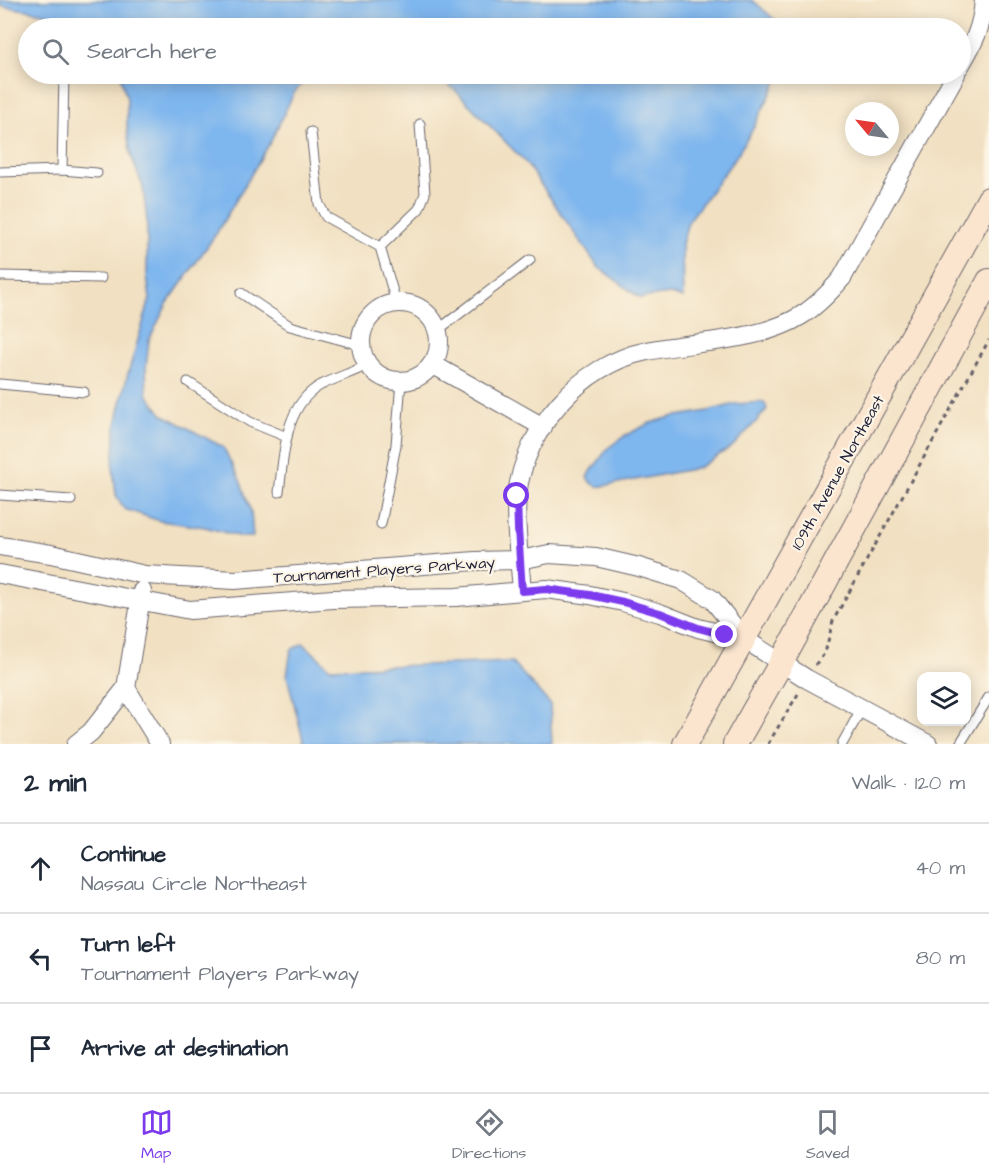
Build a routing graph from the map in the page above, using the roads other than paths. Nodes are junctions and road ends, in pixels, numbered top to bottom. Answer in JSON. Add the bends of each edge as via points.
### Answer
{"nodes":[{"id":1,"x":984,"y":0,"type":"edge"},
{"id":2,"x":971,"y":47,"type":"edge"},
{"id":3,"x":64,"y":84,"type":"edge"},
{"id":4,"x":950,"y":84,"type":"edge"},
{"id":5,"x":420,"y":123,"type":"dead end"},
{"id":6,"x":311,"y":132,"type":"dead end"},
{"id":7,"x":62,"y":170,"type":"junction"},
{"id":8,"x":0,"y":172,"type":"edge"},
{"id":9,"x":98,"y":173,"type":"dead end"},
{"id":10,"x":989,"y":199,"type":"edge"},
{"id":11,"x":380,"y":247,"type":"junction"},
{"id":12,"x":530,"y":260,"type":"dead end"},
{"id":13,"x":0,"y":276,"type":"edge"},
{"id":14,"x":101,"y":278,"type":"dead end"},
{"id":15,"x":989,"y":281,"type":"edge"},
{"id":16,"x":241,"y":293,"type":"dead end"},
{"id":17,"x":396,"y":302,"type":"junction"},
{"id":18,"x":438,"y":330,"type":"junction"},
{"id":19,"x":360,"y":345,"type":"junction"},
{"id":20,"x":432,"y":364,"type":"junction"},
{"id":21,"x":368,"y":366,"type":"junction"},
{"id":22,"x":401,"y":381,"type":"junction"},
{"id":23,"x":188,"y":382,"type":"dead end"},
{"id":24,"x":0,"y":384,"type":"edge"},
{"id":25,"x":84,"y":392,"type":"dead end"},
{"id":26,"x":543,"y":427,"type":"junction"},
{"id":27,"x":287,"y":437,"type":"junction"},
{"id":28,"x":279,"y":492,"type":"dead end"},
{"id":29,"x":0,"y":495,"type":"edge"},
{"id":30,"x":71,"y":500,"type":"dead end"},
{"id":31,"x":381,"y":524,"type":"dead end"},
{"id":32,"x":0,"y":546,"type":"edge"},
{"id":33,"x":520,"y":560,"type":"junction"},
{"id":34,"x":0,"y":574,"type":"edge"},
{"id":35,"x":145,"y":575,"type":"junction"},
{"id":36,"x":522,"y":591,"type":"junction"},
{"id":37,"x":140,"y":602,"type":"junction"},
{"id":38,"x":744,"y":639,"type":"junction"},
{"id":39,"x":781,"y":663,"type":"junction"},
{"id":40,"x":126,"y":688,"type":"junction"},
{"id":41,"x":989,"y":697,"type":"edge"},
{"id":42,"x":862,"y":708,"type":"junction"},
{"id":43,"x":76,"y":744,"type":"edge"},
{"id":44,"x":160,"y":744,"type":"edge"},
{"id":45,"x":685,"y":744,"type":"edge"},
{"id":46,"x":735,"y":744,"type":"edge"},
{"id":47,"x":842,"y":744,"type":"edge"},
{"id":48,"x":928,"y":744,"type":"edge"},
{"id":49,"x":960,"y":744,"type":"edge"}],
"edges":[{"from":1,"to":2,"type":"street","via":[[983,18]]},
{"from":3,"to":7,"type":"lane"},
{"from":4,"to":26,"type":"street","via":[[842,278],[823,299],[800,316],[773,328],[645,351],[612,363],[585,379],[559,403]]},
{"from":5,"to":11,"type":"lane","via":[[425,194],[419,209]]},
{"from":6,"to":11,"type":"lane","via":[[319,204],[326,217]]},
{"from":7,"to":8,"type":"lane"},
{"from":7,"to":9,"type":"lane"},
{"from":10,"to":38,"type":"main road","name":"109th Avenue Northeast"},
{"from":11,"to":17,"type":"lane"},
{"from":12,"to":18,"type":"lane"},
{"from":13,"to":14,"type":"lane"},
{"from":15,"to":39,"type":"main road"},
{"from":16,"to":19,"type":"lane","via":[[290,326]]},
{"from":17,"to":18,"type":"street","via":[[413,304],[428,314]]},
{"from":17,"to":19,"type":"street","via":[[372,313],[362,330]]},
{"from":18,"to":20,"type":"street","via":[[439,343]]},
{"from":19,"to":21,"type":"street"},
{"from":20,"to":22,"type":"street","via":[[415,378]]},
{"from":20,"to":26,"type":"street"},
{"from":21,"to":22,"type":"street","via":[[386,379]]},
{"from":21,"to":27,"type":"lane","via":[[320,386],[305,398],[293,415]]},
{"from":22,"to":31,"type":"lane","via":[[396,445]]},
{"from":23,"to":27,"type":"lane","via":[[250,422]]},
{"from":24,"to":25,"type":"lane"},
{"from":26,"to":33,"type":"street","via":[[522,471],[517,496]]},
{"from":27,"to":28,"type":"lane"},
{"from":29,"to":30,"type":"lane"},
{"from":32,"to":35,"type":"street","name":"Tournament Players Parkway"},
{"from":33,"to":35,"type":"street","name":"Tournament Players Parkway","via":[[235,580]]},
{"from":33,"to":36,"type":"street"},
{"from":33,"to":38,"type":"street","name":"Tournament Players Parkway","via":[[549,554],[596,557],[681,580],[712,598]]},
{"from":34,"to":37,"type":"street","name":"Tournament Players Parkway"},
{"from":35,"to":37,"type":"street"},
{"from":36,"to":37,"type":"street","name":"Tournament Players Parkway","via":[[190,610]]},
{"from":36,"to":38,"type":"street","name":"Tournament Players Parkway","via":[[546,589],[623,602]]},
{"from":37,"to":40,"type":"street"},
{"from":38,"to":39,"type":"street"},
{"from":38,"to":45,"type":"main road","name":"109th Avenue Northeast"},
{"from":39,"to":42,"type":"street"},
{"from":39,"to":46,"type":"main road"},
{"from":40,"to":43,"type":"street","via":[[91,732]]},
{"from":40,"to":44,"type":"street"},
{"from":41,"to":49,"type":"lane"},
{"from":42,"to":47,"type":"lane"},
{"from":42,"to":48,"type":"street"}]}
